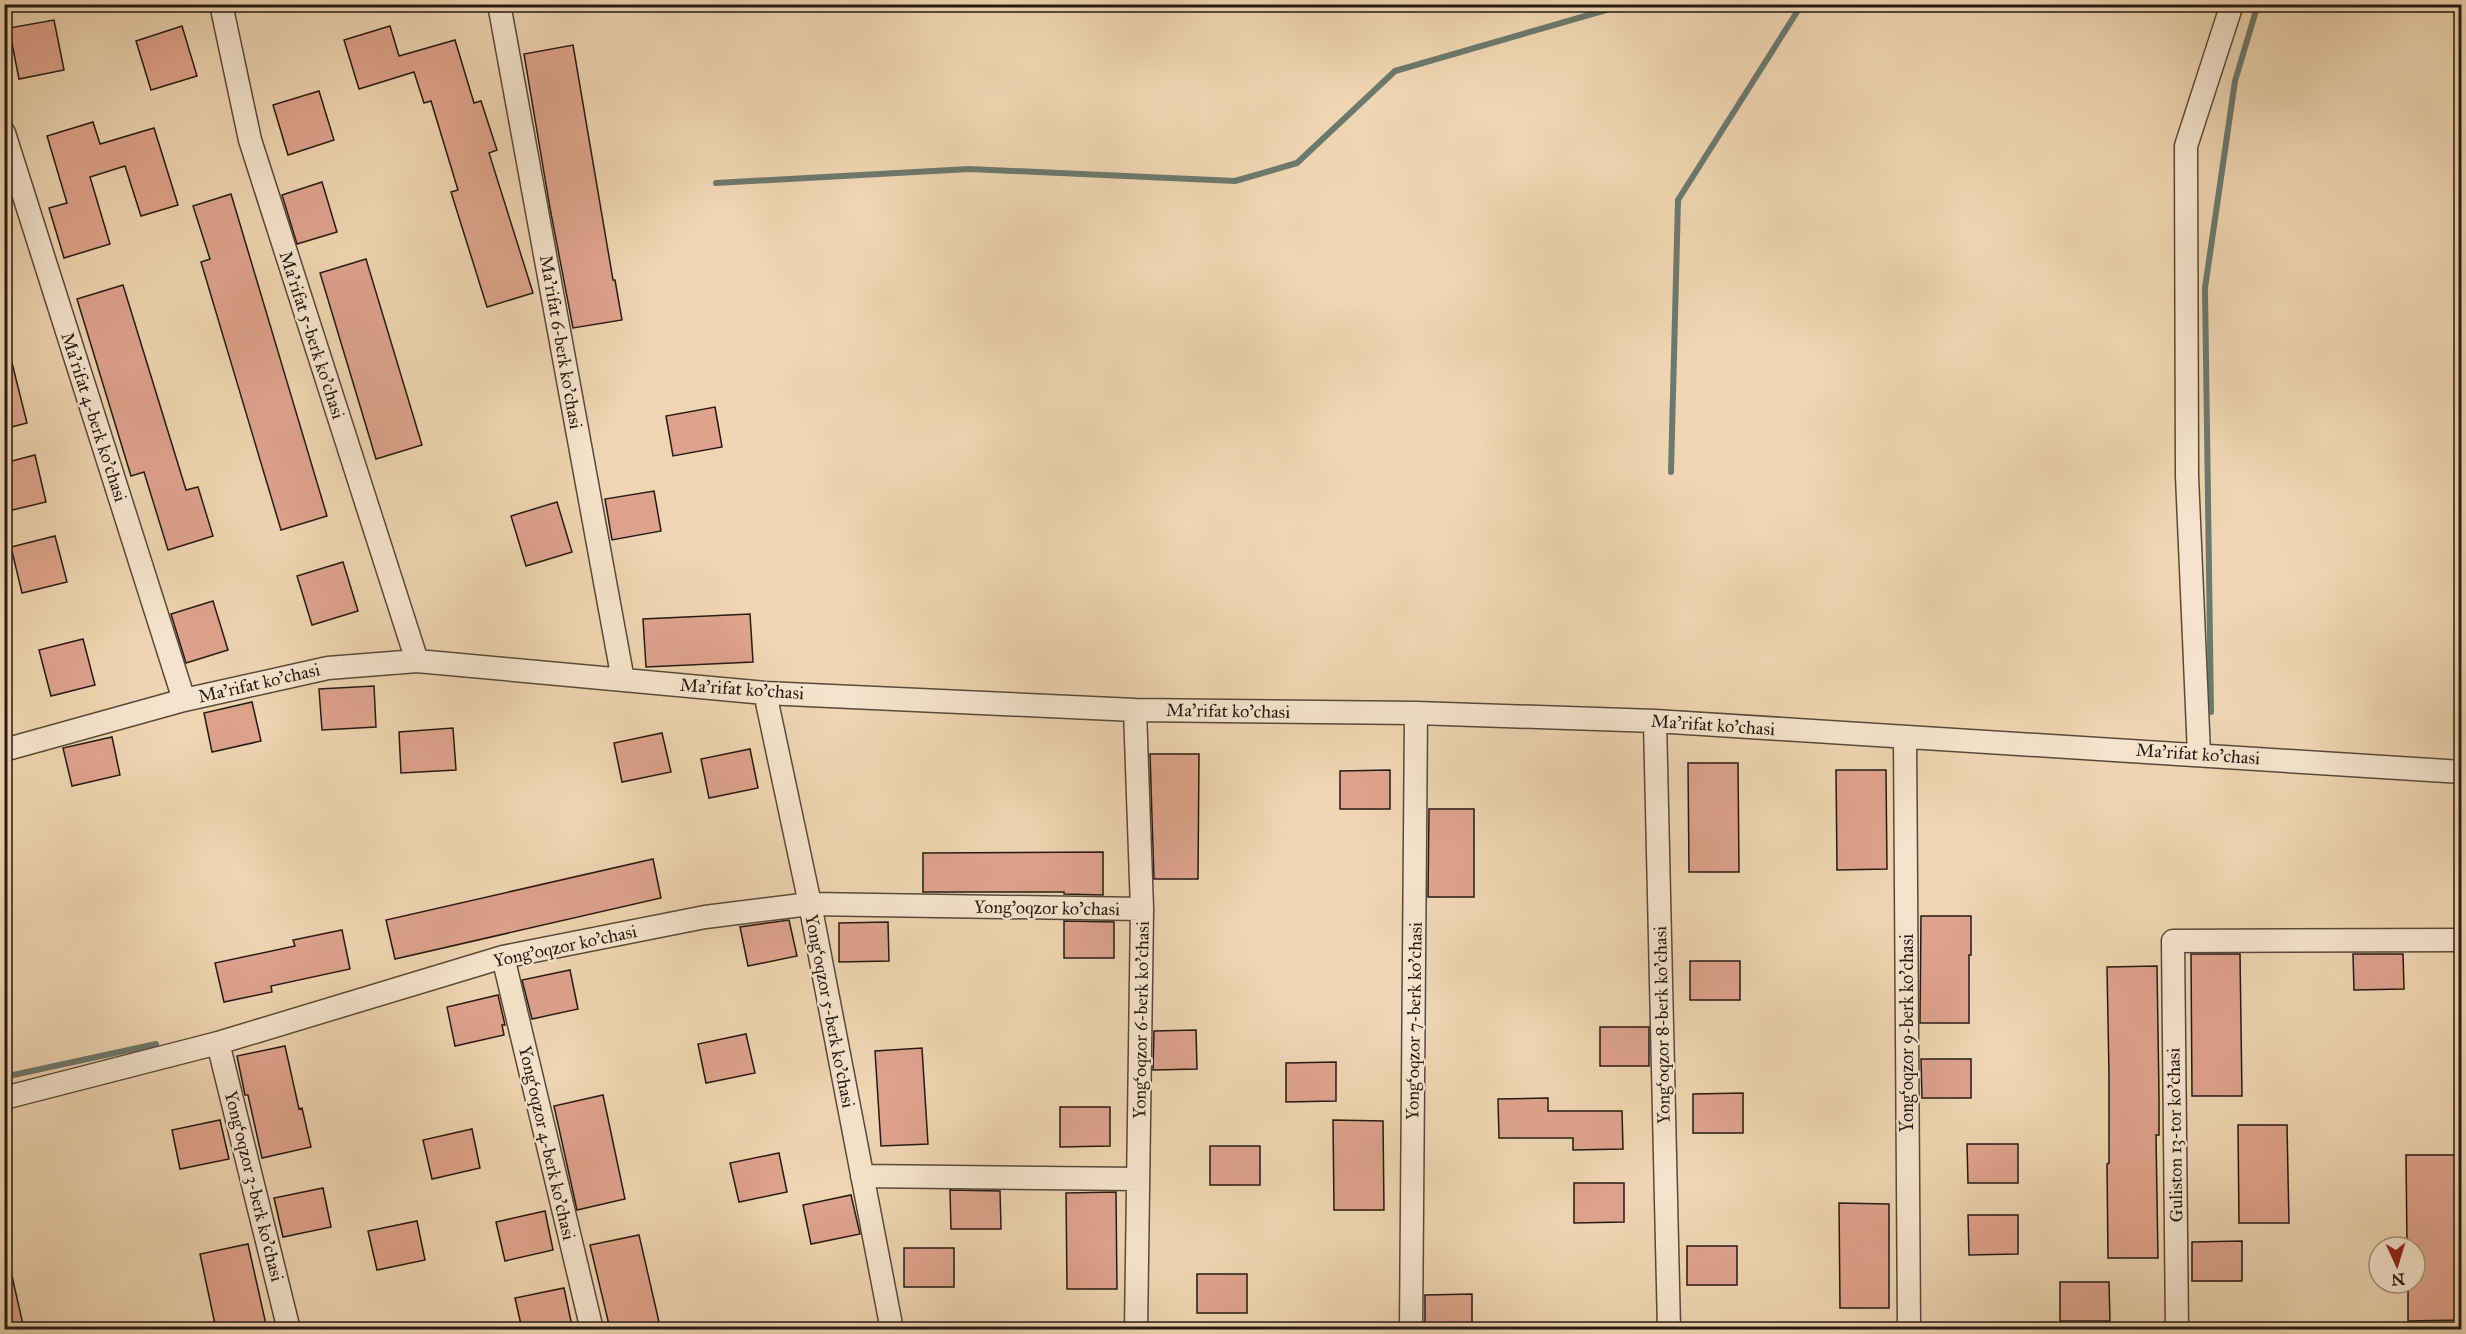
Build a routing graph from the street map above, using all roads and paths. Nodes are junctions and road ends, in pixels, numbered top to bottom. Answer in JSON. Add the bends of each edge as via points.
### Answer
{"nodes":[{"id":1,"x":221,"y":4,"type":"edge"},
{"id":2,"x":499,"y":4,"type":"edge"},
{"id":3,"x":2232,"y":4,"type":"edge"},
{"id":4,"x":4,"y":133,"type":"edge"},
{"id":5,"x":417,"y":661,"type":"junction"},
{"id":6,"x":623,"y":680,"type":"junction"},
{"id":7,"x":765,"y":693,"type":"junction"},
{"id":8,"x":183,"y":700,"type":"junction"},
{"id":9,"x":1135,"y":710,"type":"junction"},
{"id":10,"x":1416,"y":713,"type":"junction"},
{"id":11,"x":1655,"y":721,"type":"junction"},
{"id":12,"x":1905,"y":737,"type":"junction"},
{"id":13,"x":4,"y":750,"type":"edge"},
{"id":14,"x":2199,"y":754,"type":"junction"},
{"id":15,"x":2462,"y":772,"type":"edge"},
{"id":16,"x":810,"y":904,"type":"junction"},
{"id":17,"x":1142,"y":909,"type":"junction"},
{"id":18,"x":2462,"y":940,"type":"edge"},
{"id":19,"x":502,"y":957,"type":"junction"},
{"id":20,"x":218,"y":1042,"type":"junction"},
{"id":21,"x":4,"y":1098,"type":"edge"},
{"id":22,"x":862,"y":1176,"type":"junction"},
{"id":23,"x":1138,"y":1179,"type":"junction"},
{"id":24,"x":289,"y":1329,"type":"edge"},
{"id":25,"x":592,"y":1329,"type":"edge"},
{"id":26,"x":892,"y":1329,"type":"edge"},
{"id":27,"x":1136,"y":1329,"type":"edge"},
{"id":28,"x":1411,"y":1329,"type":"edge"},
{"id":29,"x":1669,"y":1329,"type":"edge"},
{"id":30,"x":1909,"y":1329,"type":"edge"},
{"id":31,"x":2176,"y":1329,"type":"edge"}],
"edges":[{"from":1,"to":5,"type":"street","name":"Ma’rifat 5-berk ko'chasi","via":[[249,140]]},
{"from":2,"to":6,"type":"street","name":"Ma’rifat 6-berk ko'chasi"},
{"from":3,"to":14,"type":"street","via":[[2186,146],[2187,476]]},
{"from":4,"to":8,"type":"street","name":"Ma’rifat 4-berk ko'chasi"},
{"from":5,"to":6,"type":"street","name":"Ma'rifat ko'chasi"},
{"from":5,"to":8,"type":"street","name":"Ma'rifat ko'chasi","via":[[328,668]]},
{"from":6,"to":7,"type":"street","name":"Ma'rifat ko'chasi"},
{"from":7,"to":9,"type":"street","name":"Ma'rifat ko'chasi"},
{"from":7,"to":16,"type":"street","name":"Yong‘oqzor 5-berk ko'chasi"},
{"from":8,"to":13,"type":"street","name":"Ma'rifat ko'chasi"},
{"from":9,"to":10,"type":"street","name":"Ma'rifat ko'chasi"},
{"from":9,"to":17,"type":"street","name":"Yong‘oqzor 6-berk ko'chasi"},
{"from":10,"to":11,"type":"street","name":"Ma'rifat ko'chasi"},
{"from":10,"to":28,"type":"street","name":"Yong‘oqzor 7-berk ko'chasi"},
{"from":11,"to":12,"type":"street","name":"Ma'rifat ko'chasi"},
{"from":11,"to":29,"type":"street","name":"Yong‘oqzor 8-berk ko'chasi"},
{"from":12,"to":14,"type":"street","name":"Ma'rifat ko'chasi"},
{"from":12,"to":30,"type":"street","name":"Yong‘oqzor 9-berk ko'chasi"},
{"from":14,"to":15,"type":"street","name":"Ma'rifat ko'chasi"},
{"from":16,"to":17,"type":"street","name":"Yong'oqzor ko'chasi"},
{"from":16,"to":19,"type":"street","name":"Yong'oqzor ko'chasi","via":[[705,917]]},
{"from":16,"to":22,"type":"street","name":"Yong‘oqzor 5-berk ko'chasi"},
{"from":17,"to":23,"type":"street","name":"Yong‘oqzor 6-berk ko'chasi"},
{"from":18,"to":31,"type":"street","name":"Guliston 13-tor ko'chasi","via":[[2173,940]]},
{"from":19,"to":20,"type":"street","name":"Yong'oqzor ko'chasi"},
{"from":19,"to":25,"type":"street","name":"Yong‘oqzor 4-berk ko'chasi"},
{"from":20,"to":21,"type":"street","name":"Yong'oqzor ko'chasi"},
{"from":20,"to":24,"type":"street","name":"Yong‘oqzor 3-berk ko'chasi"},
{"from":22,"to":23,"type":"street"},
{"from":22,"to":26,"type":"street","name":"Yong‘oqzor 5-berk ko'chasi"},
{"from":23,"to":27,"type":"street","name":"Yong‘oqzor 6-berk ko'chasi"}]}
